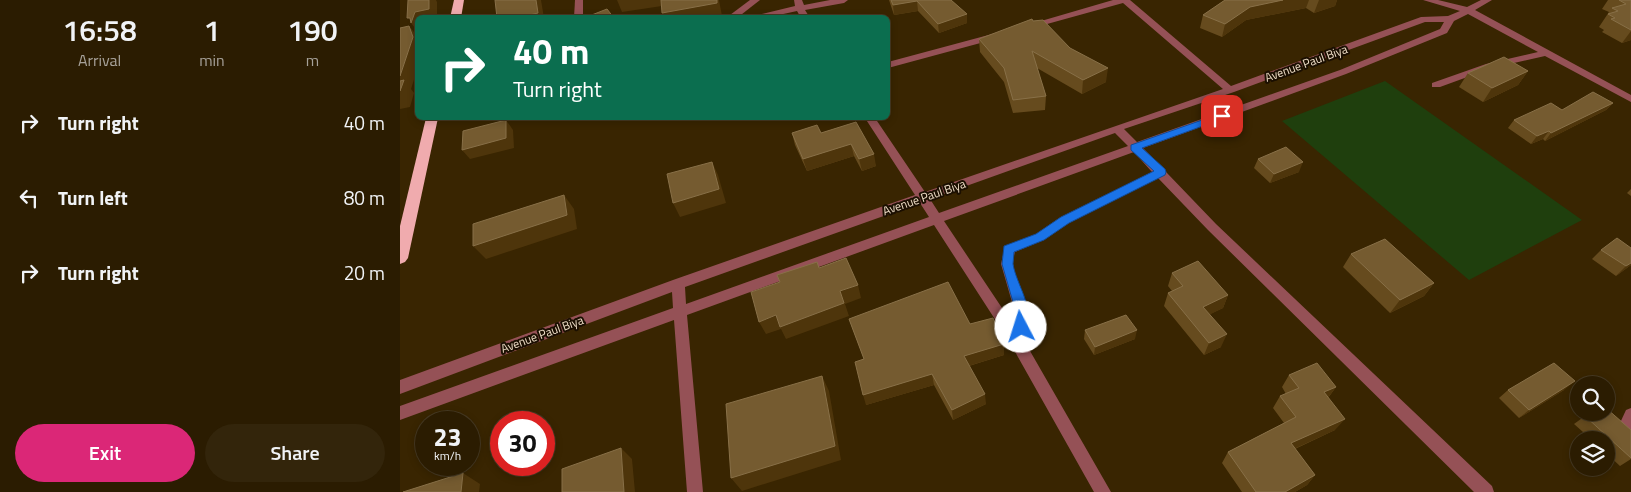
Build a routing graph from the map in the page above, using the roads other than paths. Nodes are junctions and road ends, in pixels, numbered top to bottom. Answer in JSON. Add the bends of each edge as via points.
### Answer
{"nodes":[{"id":1,"x":459,"y":0,"type":"edge"},
{"id":2,"x":579,"y":0,"type":"edge"},
{"id":3,"x":756,"y":0,"type":"edge"},
{"id":4,"x":844,"y":0,"type":"edge"},
{"id":5,"x":1124,"y":0,"type":"edge"},
{"id":6,"x":1427,"y":0,"type":"edge"},
{"id":7,"x":1471,"y":0,"type":"edge"},
{"id":8,"x":1484,"y":1,"type":"edge"},
{"id":9,"x":799,"y":4,"type":"edge"},
{"id":10,"x":1468,"y":10,"type":"junction"},
{"id":11,"x":456,"y":15,"type":"edge"},
{"id":12,"x":578,"y":15,"type":"edge"},
{"id":13,"x":734,"y":15,"type":"edge"},
{"id":14,"x":760,"y":15,"type":"edge"},
{"id":15,"x":1450,"y":19,"type":"junction"},
{"id":16,"x":1546,"y":53,"type":"junction"},
{"id":17,"x":890,"y":64,"type":"edge"},
{"id":18,"x":1436,"y":85,"type":"dead end"},
{"id":19,"x":1230,"y":90,"type":"junction"},
{"id":20,"x":1631,"y":99,"type":"edge"},
{"id":21,"x":432,"y":120,"type":"edge"},
{"id":22,"x":871,"y":120,"type":"edge"},
{"id":23,"x":1117,"y":128,"type":"junction"},
{"id":24,"x":1135,"y":147,"type":"junction"},
{"id":25,"x":1161,"y":172,"type":"junction"},
{"id":26,"x":924,"y":197,"type":"junction"},
{"id":27,"x":938,"y":219,"type":"junction"},
{"id":28,"x":400,"y":258,"type":"edge"},
{"id":29,"x":678,"y":284,"type":"junction"},
{"id":30,"x":681,"y":311,"type":"junction"},
{"id":31,"x":1014,"y":337,"type":"junction"},
{"id":32,"x":400,"y":387,"type":"edge"},
{"id":33,"x":400,"y":413,"type":"edge"},
{"id":34,"x":1631,"y":415,"type":"edge"},
{"id":35,"x":1631,"y":426,"type":"edge"},
{"id":36,"x":695,"y":492,"type":"edge"},
{"id":37,"x":1103,"y":492,"type":"edge"},
{"id":38,"x":1486,"y":492,"type":"edge"}],
"edges":[{"from":1,"to":11,"type":"highway"},
{"from":2,"to":12,"type":"street"},
{"from":3,"to":13,"type":"street"},
{"from":4,"to":9,"type":"street"},
{"from":5,"to":17,"type":"street"},
{"from":5,"to":19,"type":"street"},
{"from":6,"to":10,"type":"street"},
{"from":7,"to":8,"type":"street"},
{"from":8,"to":10,"type":"street"},
{"from":9,"to":14,"type":"street"},
{"from":10,"to":15,"type":"street"},
{"from":10,"to":16,"type":"street"},
{"from":15,"to":19,"type":"street","name":"Avenue Paul Biya","via":[[1424,19]]},
{"from":15,"to":24,"type":"street","via":[[1444,32]]},
{"from":16,"to":18,"type":"street","via":[[1489,66]]},
{"from":16,"to":20,"type":"street"},
{"from":19,"to":23,"type":"street","name":"Avenue Paul Biya"},
{"from":21,"to":28,"type":"highway"},
{"from":22,"to":26,"type":"street"},
{"from":23,"to":24,"type":"street"},
{"from":23,"to":26,"type":"street","name":"Avenue Paul Biya"},
{"from":24,"to":25,"type":"street"},
{"from":24,"to":27,"type":"street"},
{"from":25,"to":31,"type":"street","via":[[1065,220],[1040,237],[1008,249],[1007,264],[1021,309],[1021,327]]},
{"from":25,"to":38,"type":"street","via":[[1212,227]]},
{"from":26,"to":27,"type":"street"},
{"from":26,"to":29,"type":"street","name":"Avenue Paul Biya"},
{"from":27,"to":30,"type":"street"},
{"from":27,"to":31,"type":"street"},
{"from":29,"to":30,"type":"street"},
{"from":29,"to":32,"type":"street","name":"Avenue Paul Biya"},
{"from":30,"to":33,"type":"street"},
{"from":30,"to":36,"type":"street"},
{"from":31,"to":37,"type":"street"},
{"from":34,"to":35,"type":"street","via":[[1628,423]]}]}
